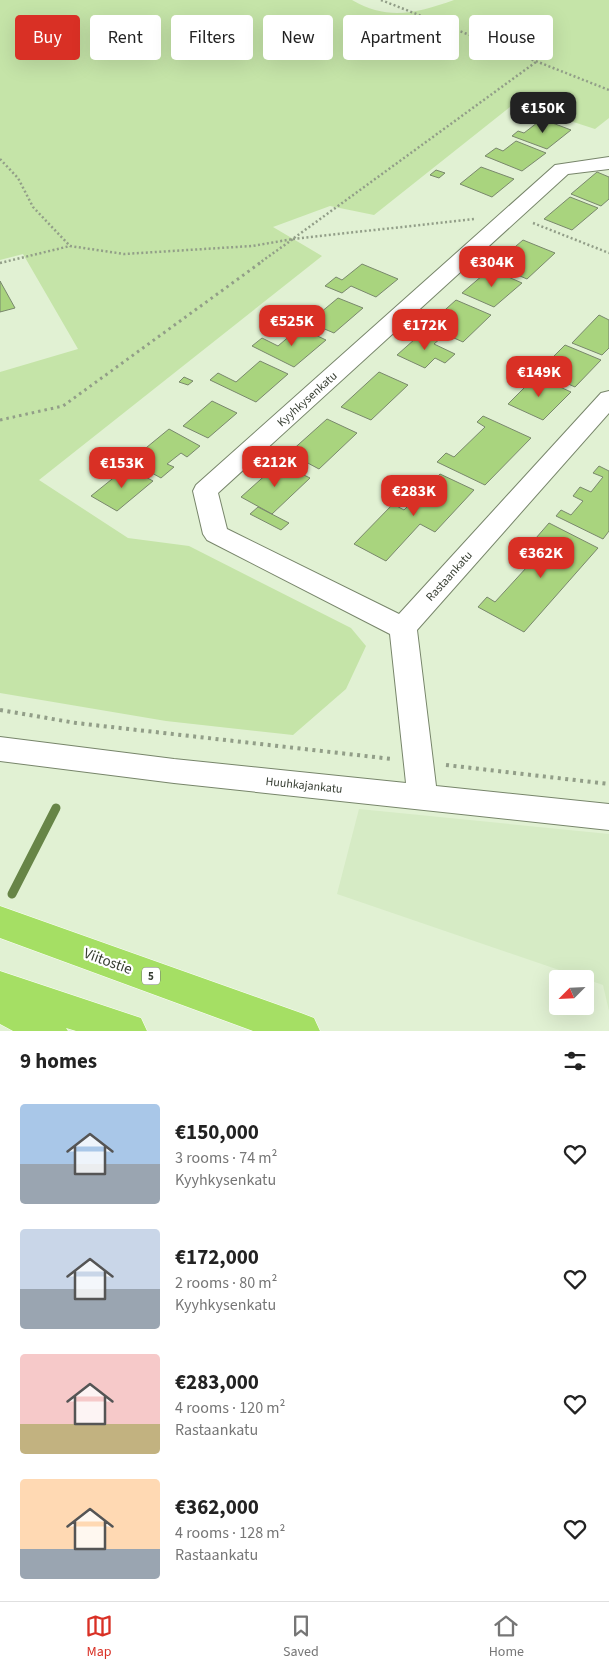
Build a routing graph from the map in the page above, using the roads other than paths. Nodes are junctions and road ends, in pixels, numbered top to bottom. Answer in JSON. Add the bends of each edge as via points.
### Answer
{"nodes":[{"id":1,"x":609,"y":163,"type":"edge"},
{"id":2,"x":609,"y":398,"type":"edge"},
{"id":3,"x":403,"y":628,"type":"junction"},
{"id":4,"x":0,"y":749,"type":"edge"},
{"id":5,"x":422,"y":797,"type":"junction"},
{"id":6,"x":609,"y":817,"type":"edge"},
{"id":7,"x":0,"y":922,"type":"edge"},
{"id":8,"x":0,"y":988,"type":"edge"},
{"id":9,"x":0,"y":1005,"type":"edge"},
{"id":10,"x":49,"y":1031,"type":"edge"},
{"id":11,"x":128,"y":1031,"type":"edge"},
{"id":12,"x":301,"y":1031,"type":"edge"}],
"edges":[{"from":1,"to":3,"type":"street","name":"Kyyhkysenkatu","via":[[562,169],[204,492],[216,534]]},
{"from":2,"to":3,"type":"street","name":"Rastaankatu"},
{"from":3,"to":5,"type":"street"},
{"from":4,"to":5,"type":"street","name":"Huuhkajankatu"},
{"from":5,"to":6,"type":"street","name":"Huuhkajankatu"},
{"from":7,"to":12,"type":"highway","name":"Viitostie","number":"5"},
{"from":8,"to":11,"type":"highway"},
{"from":9,"to":10,"type":"highway"}]}
